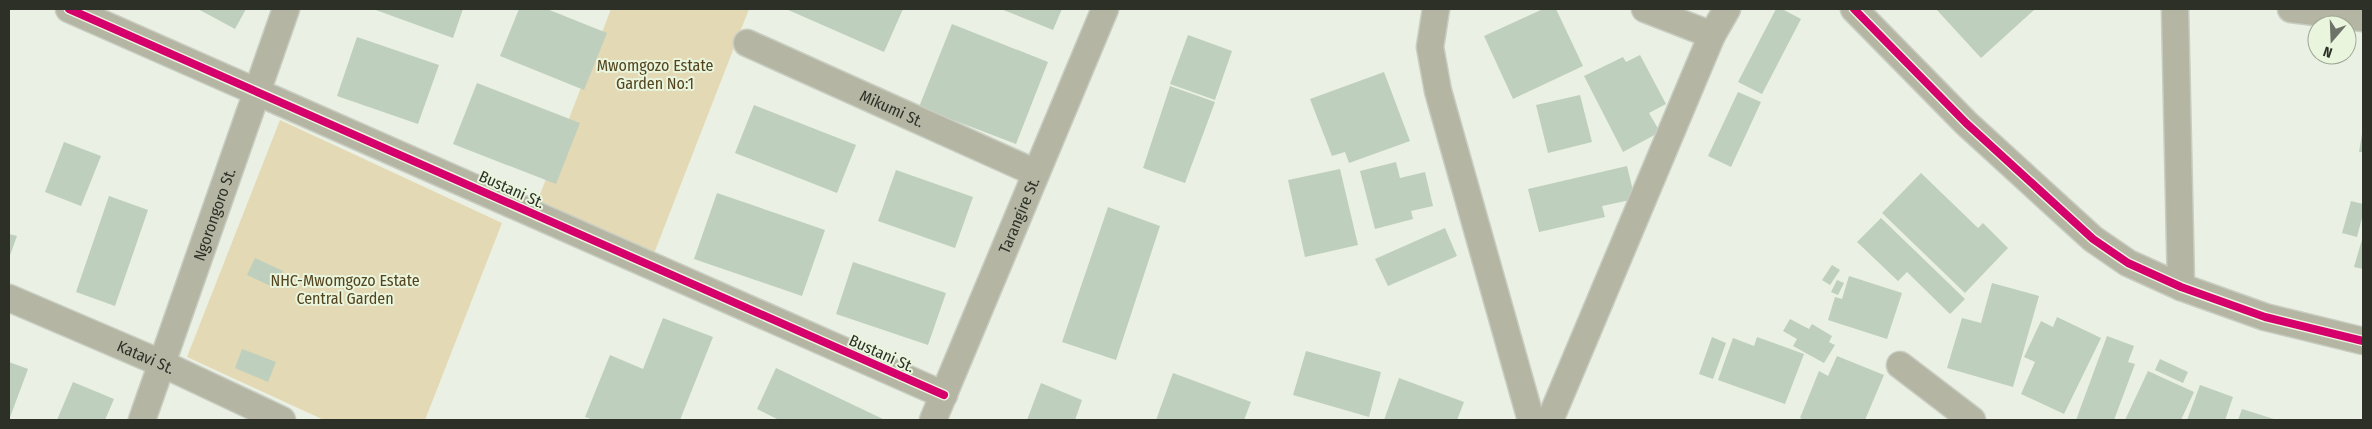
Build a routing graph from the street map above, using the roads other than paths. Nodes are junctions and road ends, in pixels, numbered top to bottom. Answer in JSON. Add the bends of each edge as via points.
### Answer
{"nodes":[{"id":1,"x":69,"y":9,"type":"edge"},
{"id":2,"x":286,"y":9,"type":"edge"},
{"id":3,"x":1105,"y":9,"type":"edge"},
{"id":4,"x":1436,"y":9,"type":"edge"},
{"id":5,"x":1645,"y":9,"type":"edge"},
{"id":6,"x":1727,"y":9,"type":"edge"},
{"id":7,"x":1854,"y":9,"type":"edge"},
{"id":8,"x":2175,"y":9,"type":"edge"},
{"id":9,"x":2291,"y":9,"type":"edge"},
{"id":10,"x":2363,"y":18,"type":"edge"},
{"id":11,"x":1712,"y":35,"type":"junction"},
{"id":12,"x":747,"y":43,"type":"dead end"},
{"id":13,"x":256,"y":92,"type":"junction"},
{"id":14,"x":1036,"y":173,"type":"junction"},
{"id":15,"x":2181,"y":287,"type":"junction"},
{"id":16,"x":9,"y":298,"type":"edge"},
{"id":17,"x":2363,"y":341,"type":"edge"},
{"id":18,"x":163,"y":364,"type":"junction"},
{"id":19,"x":1900,"y":365,"type":"dead end"},
{"id":20,"x":944,"y":395,"type":"junction"},
{"id":21,"x":142,"y":420,"type":"edge"},
{"id":22,"x":282,"y":420,"type":"edge"},
{"id":23,"x":933,"y":420,"type":"edge"},
{"id":24,"x":1531,"y":420,"type":"edge"},
{"id":25,"x":1550,"y":420,"type":"edge"},
{"id":26,"x":1972,"y":420,"type":"edge"}],
"edges":[{"from":1,"to":13,"type":"street","name":"Bustani St."},
{"from":2,"to":13,"type":"street","name":"Ngorongoro St."},
{"from":3,"to":14,"type":"street","name":"Tarangire St."},
{"from":4,"to":24,"type":"street","via":[[1430,47],[1438,91]]},
{"from":5,"to":11,"type":"street"},
{"from":6,"to":11,"type":"street"},
{"from":7,"to":15,"type":"street","via":[[1966,123],[2094,239],[2128,263]]},
{"from":8,"to":15,"type":"street"},
{"from":9,"to":10,"type":"street"},
{"from":11,"to":25,"type":"street"},
{"from":12,"to":14,"type":"street","name":"Mikumi St."},
{"from":13,"to":18,"type":"street","name":"Ngorongoro St."},
{"from":13,"to":20,"type":"street","name":"Bustani St."},
{"from":14,"to":20,"type":"street","name":"Tarangire St."},
{"from":15,"to":17,"type":"street","via":[[2265,317]]},
{"from":16,"to":18,"type":"street","name":"Katavi St."},
{"from":18,"to":21,"type":"street","name":"Ngorongoro St."},
{"from":18,"to":22,"type":"street","name":"Katavi St."},
{"from":19,"to":26,"type":"street"},
{"from":20,"to":23,"type":"street","name":"Tarangire St."}]}
